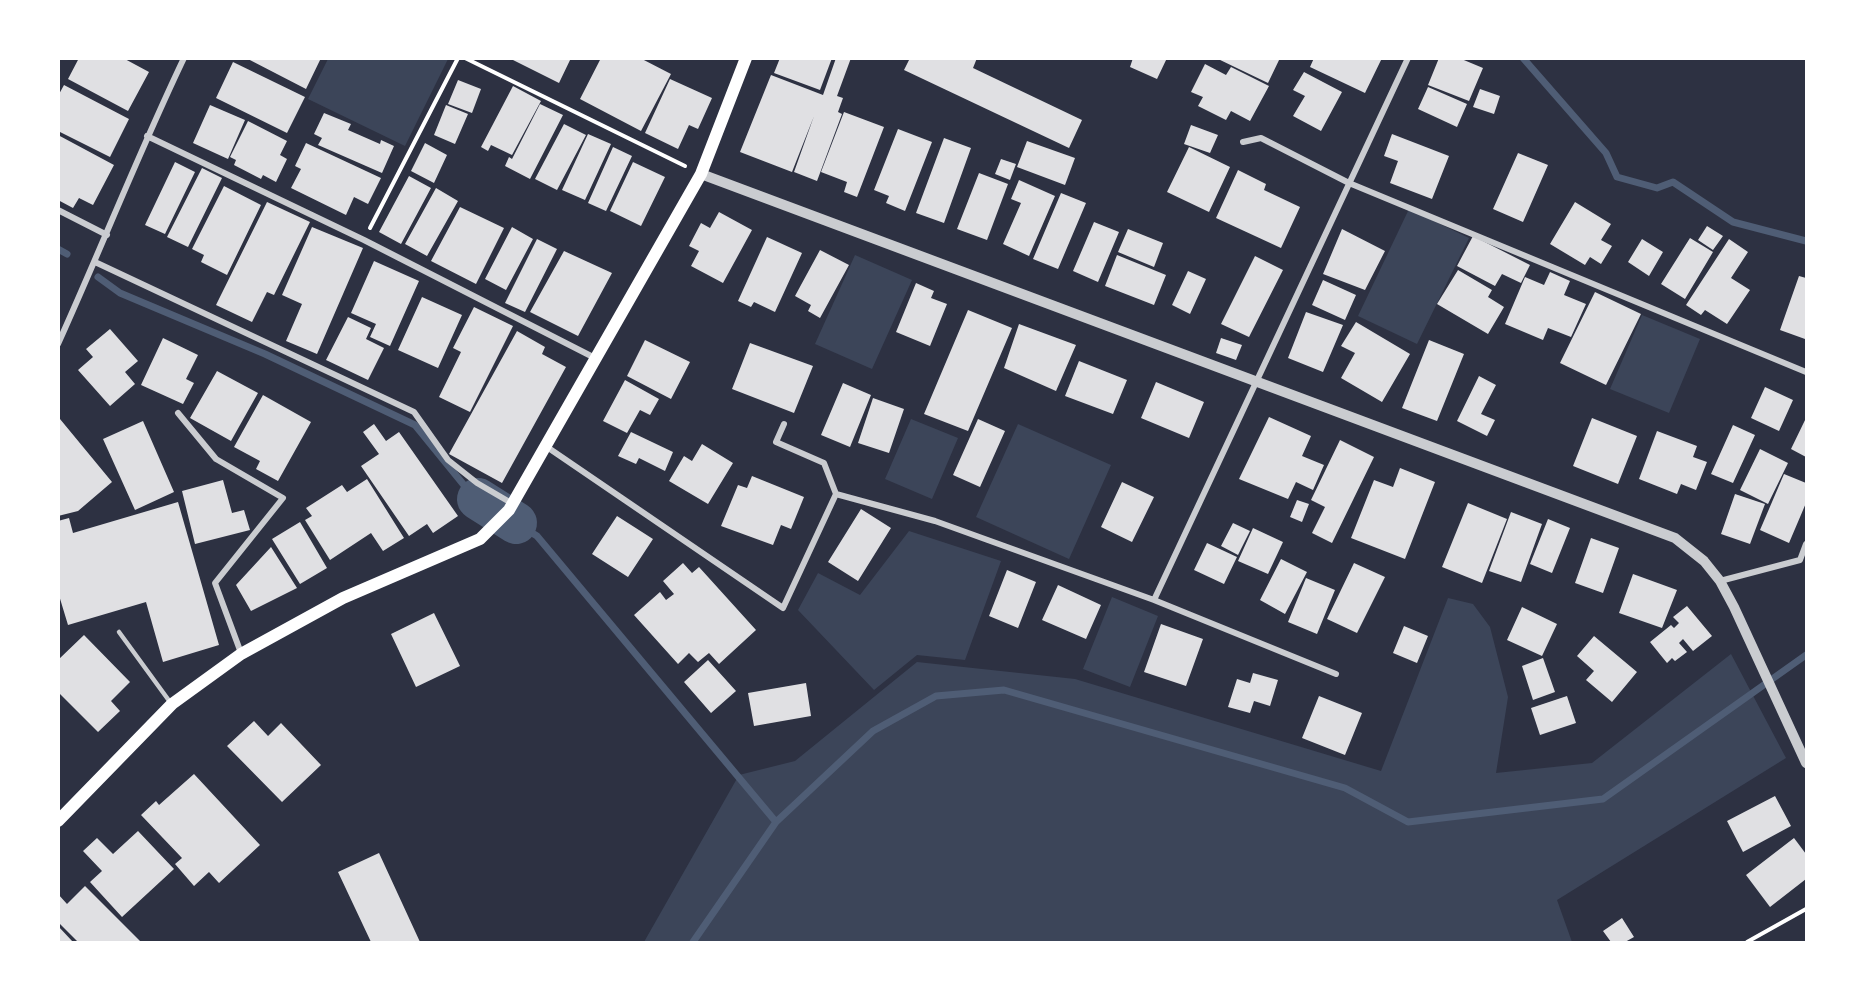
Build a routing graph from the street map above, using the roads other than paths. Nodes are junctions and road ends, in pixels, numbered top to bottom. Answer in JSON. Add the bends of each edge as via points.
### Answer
{"nodes":[{"id":1,"x":184,"y":58,"type":"edge"},
{"id":2,"x":746,"y":58,"type":"edge"},
{"id":3,"x":1408,"y":58,"type":"edge"},
{"id":4,"x":147,"y":136,"type":"junction"},
{"id":5,"x":1243,"y":142,"type":"dead end"},
{"id":6,"x":701,"y":174,"type":"junction"},
{"id":7,"x":1349,"y":183,"type":"junction"},
{"id":8,"x":58,"y":210,"type":"edge"},
{"id":9,"x":107,"y":236,"type":"junction"},
{"id":10,"x":95,"y":262,"type":"junction"},
{"id":11,"x":58,"y":344,"type":"edge"},
{"id":12,"x":595,"y":358,"type":"junction"},
{"id":13,"x":1806,"y":372,"type":"edge"},
{"id":14,"x":1255,"y":382,"type":"junction"},
{"id":15,"x":178,"y":414,"type":"dead end"},
{"id":16,"x":784,"y":424,"type":"dead end"},
{"id":17,"x":547,"y":447,"type":"junction"},
{"id":18,"x":836,"y":494,"type":"junction"},
{"id":19,"x":511,"y":507,"type":"junction"},
{"id":20,"x":1806,"y":544,"type":"edge"},
{"id":21,"x":1720,"y":581,"type":"junction"},
{"id":22,"x":1154,"y":600,"type":"junction"},
{"id":23,"x":119,"y":632,"type":"dead end"},
{"id":24,"x":241,"y":654,"type":"junction"},
{"id":25,"x":1336,"y":674,"type":"dead end"},
{"id":26,"x":172,"y":704,"type":"junction"},
{"id":27,"x":1806,"y":763,"type":"edge"},
{"id":28,"x":58,"y":822,"type":"edge"}],
"edges":[{"from":1,"to":4,"type":"street"},
{"from":2,"to":6,"type":"main road"},
{"from":3,"to":7,"type":"street"},
{"from":4,"to":9,"type":"street"},
{"from":4,"to":12,"type":"street","via":[[364,240]]},
{"from":5,"to":7,"type":"street","via":[[1261,138]]},
{"from":6,"to":12,"type":"main road"},
{"from":6,"to":14,"type":"street"},
{"from":7,"to":13,"type":"street"},
{"from":7,"to":14,"type":"street"},
{"from":8,"to":9,"type":"street"},
{"from":9,"to":10,"type":"street"},
{"from":10,"to":11,"type":"street"},
{"from":10,"to":19,"type":"street","via":[[414,412],[448,460]]},
{"from":12,"to":17,"type":"main road"},
{"from":14,"to":21,"type":"street","via":[[1675,538],[1704,561]]},
{"from":14,"to":22,"type":"street"},
{"from":15,"to":24,"type":"street","via":[[216,459],[283,498],[215,583]]},
{"from":16,"to":18,"type":"street","via":[[776,442],[824,463]]},
{"from":17,"to":18,"type":"street","via":[[783,608]]},
{"from":17,"to":19,"type":"main road"},
{"from":18,"to":22,"type":"street","via":[[935,521]]},
{"from":19,"to":24,"type":"main road","via":[[480,539],[343,598]]},
{"from":20,"to":21,"type":"street","via":[[1800,560]]},
{"from":21,"to":27,"type":"street"},
{"from":22,"to":25,"type":"street"},
{"from":23,"to":26,"type":"lane"},
{"from":24,"to":26,"type":"main road"},
{"from":26,"to":28,"type":"main road"}]}
